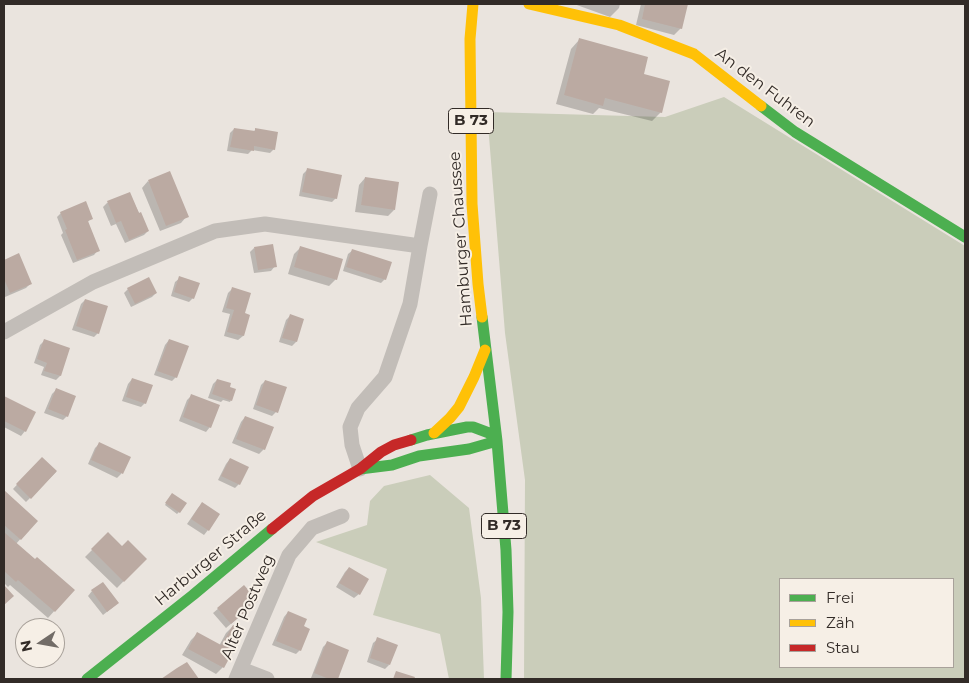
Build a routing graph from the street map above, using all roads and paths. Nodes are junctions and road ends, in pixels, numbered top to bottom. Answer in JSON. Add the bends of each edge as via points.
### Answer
{"nodes":[{"id":1,"x":473,"y":4,"type":"edge"},
{"id":2,"x":529,"y":4,"type":"edge"},
{"id":3,"x":430,"y":194,"type":"dead end"},
{"id":4,"x":965,"y":238,"type":"edge"},
{"id":5,"x":420,"y":246,"type":"junction"},
{"id":6,"x":4,"y":332,"type":"edge"},
{"id":7,"x":485,"y":348,"type":"junction"},
{"id":8,"x":434,"y":433,"type":"junction"},
{"id":9,"x":497,"y":441,"type":"junction"},
{"id":10,"x":360,"y":469,"type":"junction"},
{"id":11,"x":342,"y":516,"type":"dead end"},
{"id":12,"x":239,"y":674,"type":"edge"},
{"id":13,"x":87,"y":679,"type":"edge"},
{"id":14,"x":267,"y":679,"type":"edge"},
{"id":15,"x":506,"y":679,"type":"edge"}],
"edges":[{"from":1,"to":7,"type":"street","name":"Hamburger Chaussee","number":"B 73","via":[[470,39],[472,204]]},
{"from":2,"to":4,"type":"street","name":"An den Fuhren","via":[[618,25],[694,54],[795,132]]},
{"from":3,"to":5,"type":"street"},
{"from":5,"to":6,"type":"street","via":[[265,224],[216,231],[93,282]]},
{"from":5,"to":10,"type":"street","via":[[410,304],[385,377],[358,408],[350,427]]},
{"from":7,"to":8,"type":"street","via":[[459,407]]},
{"from":7,"to":9,"type":"street","name":"Hamburger Chaussee","number":"B 73"},
{"from":8,"to":9,"type":"street","name":"Harburger Straße","via":[[473,427]]},
{"from":8,"to":10,"type":"street","name":"Harburger Straße","via":[[394,445]]},
{"from":9,"to":10,"type":"street","name":"Harburger Straße"},
{"from":9,"to":15,"type":"street","number":"B 73","via":[[506,550]]},
{"from":10,"to":13,"type":"street","name":"Harburger Straße","via":[[313,496]]},
{"from":11,"to":12,"type":"street","name":"Alter Postweg","via":[[312,528],[289,555]]},
{"from":12,"to":14,"type":"street"}]}
